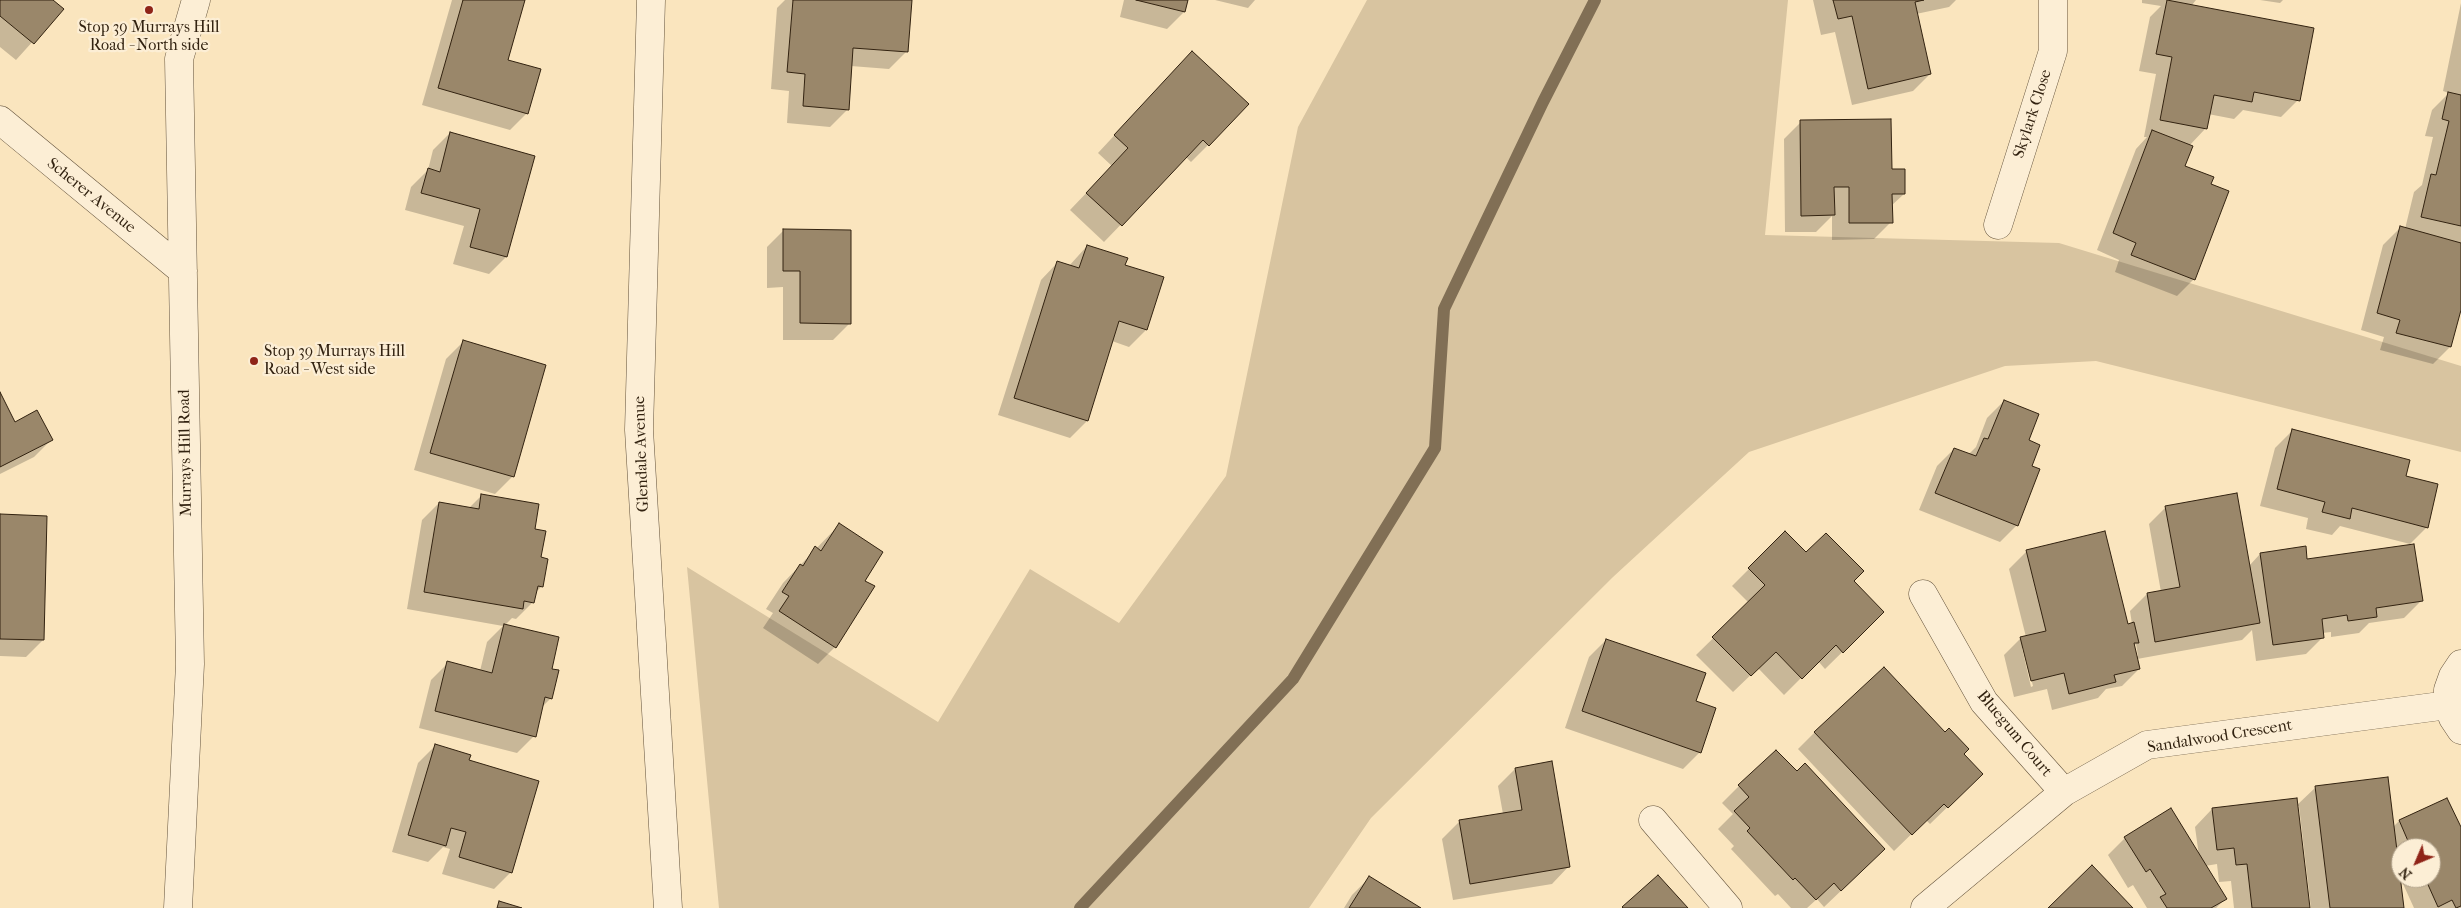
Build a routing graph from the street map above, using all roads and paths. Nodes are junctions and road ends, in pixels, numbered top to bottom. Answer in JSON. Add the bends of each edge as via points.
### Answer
{"nodes":[{"id":1,"x":196,"y":0,"type":"edge"},
{"id":2,"x":651,"y":0,"type":"edge"},
{"id":3,"x":2053,"y":0,"type":"edge"},
{"id":4,"x":0,"y":120,"type":"edge"},
{"id":5,"x":1998,"y":225,"type":"dead end"},
{"id":6,"x":183,"y":271,"type":"junction"},
{"id":7,"x":1923,"y":594,"type":"dead end"},
{"id":8,"x":2461,"y":664,"type":"edge"},
{"id":9,"x":2448,"y":705,"type":"junction"},
{"id":10,"x":2461,"y":730,"type":"edge"},
{"id":11,"x":2064,"y":792,"type":"junction"},
{"id":12,"x":1653,"y":820,"type":"dead end"},
{"id":13,"x":178,"y":908,"type":"edge"},
{"id":14,"x":668,"y":908,"type":"edge"},
{"id":15,"x":1728,"y":908,"type":"edge"},
{"id":16,"x":1924,"y":908,"type":"edge"}],
"edges":[{"from":1,"to":6,"type":"street","name":"Murrays Hill Road","via":[[179,59]]},
{"from":2,"to":14,"type":"street","name":"Glendale Avenue","via":[[639,430]]},
{"from":3,"to":5,"type":"street","name":"Skylark Close","via":[[2053,51]]},
{"from":4,"to":6,"type":"street","name":"Scherer Avenue"},
{"from":6,"to":13,"type":"street","name":"Murrays Hill Road","via":[[190,664]]},
{"from":7,"to":11,"type":"street","name":"Bluegum Court","via":[[1984,702]]},
{"from":8,"to":9,"type":"street","via":[[2448,690]]},
{"from":9,"to":10,"type":"street"},
{"from":9,"to":11,"type":"street","name":"Sandalwood Crescent","via":[[2147,745]]},
{"from":11,"to":16,"type":"street","name":"Sandalwood Crescent"},
{"from":12,"to":15,"type":"street"}]}
